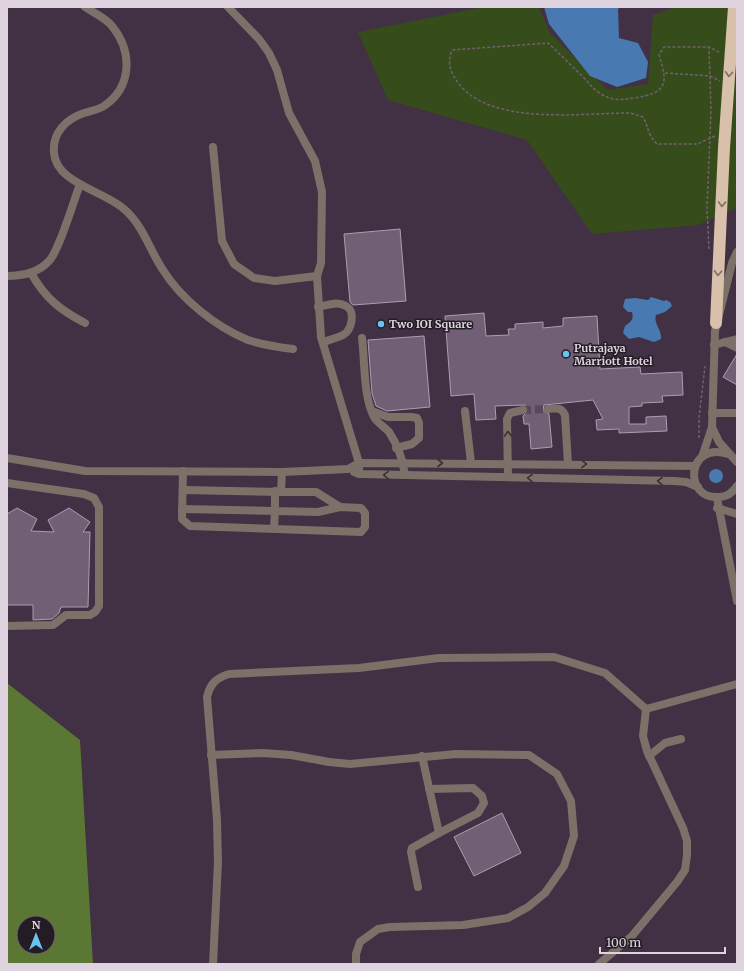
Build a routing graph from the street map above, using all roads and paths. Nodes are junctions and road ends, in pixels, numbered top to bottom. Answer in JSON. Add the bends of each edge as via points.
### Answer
{"nodes":[{"id":1,"x":85,"y":7,"type":"edge"},
{"id":2,"x":228,"y":7,"type":"edge"},
{"id":3,"x":734,"y":7,"type":"edge"},
{"id":4,"x":709,"y":47,"type":"junction"},
{"id":5,"x":723,"y":54,"type":"dead end"},
{"id":6,"x":665,"y":73,"type":"junction"},
{"id":7,"x":710,"y":76,"type":"junction"},
{"id":8,"x":722,"y":82,"type":"dead end"},
{"id":9,"x":716,"y":136,"type":"dead end"},
{"id":10,"x":709,"y":138,"type":"junction"},
{"id":11,"x":213,"y":147,"type":"dead end"},
{"id":12,"x":80,"y":184,"type":"junction"},
{"id":13,"x":737,"y":252,"type":"edge"},
{"id":14,"x":709,"y":254,"type":"dead end"},
{"id":15,"x":31,"y":273,"type":"junction"},
{"id":16,"x":7,"y":276,"type":"edge"},
{"id":17,"x":317,"y":276,"type":"junction"},
{"id":18,"x":318,"y":307,"type":"junction"},
{"id":19,"x":85,"y":323,"type":"dead end"},
{"id":20,"x":716,"y":323,"type":"junction"},
{"id":21,"x":362,"y":338,"type":"dead end"},
{"id":22,"x":737,"y":339,"type":"edge"},
{"id":23,"x":322,"y":342,"type":"junction"},
{"id":24,"x":725,"y":342,"type":"junction"},
{"id":25,"x":714,"y":345,"type":"junction"},
{"id":26,"x":737,"y":348,"type":"edge"},
{"id":27,"x":293,"y":349,"type":"dead end"},
{"id":28,"x":705,"y":365,"type":"dead end"},
{"id":29,"x":548,"y":409,"type":"tunnel mouth"},
{"id":30,"x":523,"y":410,"type":"tunnel mouth"},
{"id":31,"x":372,"y":411,"type":"junction"},
{"id":32,"x":465,"y":411,"type":"dead end"},
{"id":33,"x":712,"y":413,"type":"junction"},
{"id":34,"x":737,"y":413,"type":"edge"},
{"id":35,"x":712,"y":428,"type":"junction"},
{"id":36,"x":699,"y":439,"type":"dead end"},
{"id":37,"x":396,"y":448,"type":"junction"},
{"id":38,"x":728,"y":454,"type":"junction"},
{"id":39,"x":702,"y":457,"type":"junction"},
{"id":40,"x":7,"y":458,"type":"edge"},
{"id":41,"x":359,"y":462,"type":"junction"},
{"id":42,"x":403,"y":462,"type":"junction"},
{"id":43,"x":737,"y":462,"type":"edge"},
{"id":44,"x":471,"y":463,"type":"junction"},
{"id":45,"x":508,"y":463,"type":"junction"},
{"id":46,"x":568,"y":464,"type":"junction"},
{"id":47,"x":695,"y":466,"type":"junction"},
{"id":48,"x":348,"y":469,"type":"junction"},
{"id":49,"x":184,"y":471,"type":"junction"},
{"id":50,"x":282,"y":472,"type":"junction"},
{"id":51,"x":359,"y":474,"type":"junction"},
{"id":52,"x":405,"y":475,"type":"junction"},
{"id":53,"x":508,"y":477,"type":"junction"},
{"id":54,"x":7,"y":483,"type":"edge"},
{"id":55,"x":698,"y":487,"type":"junction"},
{"id":56,"x":737,"y":488,"type":"edge"},
{"id":57,"x":183,"y":490,"type":"junction"},
{"id":58,"x":278,"y":492,"type":"junction"},
{"id":59,"x":717,"y":498,"type":"junction"},
{"id":60,"x":340,"y":507,"type":"junction"},
{"id":61,"x":717,"y":508,"type":"junction"},
{"id":62,"x":182,"y":509,"type":"junction"},
{"id":63,"x":275,"y":511,"type":"junction"},
{"id":64,"x":737,"y":514,"type":"edge"},
{"id":65,"x":274,"y":528,"type":"junction"},
{"id":66,"x":737,"y":601,"type":"edge"},
{"id":67,"x":7,"y":626,"type":"edge"},
{"id":68,"x":737,"y":684,"type":"edge"},
{"id":69,"x":646,"y":709,"type":"junction"},
{"id":70,"x":681,"y":739,"type":"dead end"},
{"id":71,"x":212,"y":755,"type":"junction"},
{"id":72,"x":422,"y":756,"type":"junction"},
{"id":73,"x":649,"y":756,"type":"junction"},
{"id":74,"x":429,"y":790,"type":"junction"},
{"id":75,"x":440,"y":833,"type":"junction"},
{"id":76,"x":418,"y":887,"type":"dead end"},
{"id":77,"x":213,"y":964,"type":"edge"},
{"id":78,"x":356,"y":964,"type":"edge"},
{"id":79,"x":599,"y":964,"type":"edge"}],
"edges":[{"from":1,"to":12,"type":"street","via":[[112,26],[124,53],[127,69],[120,89],[112,99],[102,107],[71,118],[57,134],[54,142],[55,162],[61,171]]},
{"from":2,"to":17,"type":"street","via":[[269,53],[277,70],[289,113],[315,161],[322,192],[321,263]]},
{"from":3,"to":20,"type":"highway","one_way":true},
{"from":4,"to":5,"type":"path"},
{"from":4,"to":6,"type":"path","via":[[664,47],[659,55]]},
{"from":4,"to":7,"type":"path"},
{"from":6,"to":7,"type":"path"},
{"from":6,"to":10,"type":"path","via":[[660,90],[652,95],[623,100],[610,99],[599,93],[548,43],[452,50],[449,61],[451,74],[462,88],[481,102],[504,110],[523,114],[630,113],[642,117],[647,124],[649,136],[657,144],[697,144]]},
{"from":7,"to":8,"type":"path"},
{"from":7,"to":10,"type":"path"},
{"from":9,"to":10,"type":"path"},
{"from":10,"to":14,"type":"path"},
{"from":11,"to":17,"type":"street","via":[[222,241],[234,264],[254,278],[275,281]]},
{"from":12,"to":15,"type":"street","via":[[51,260]]},
{"from":12,"to":27,"type":"street","via":[[106,197],[136,220],[162,269],[193,305],[215,322],[248,339]]},
{"from":13,"to":20,"type":"street"},
{"from":15,"to":16,"type":"street"},
{"from":15,"to":19,"type":"street","via":[[52,303]]},
{"from":17,"to":18,"type":"street"},
{"from":18,"to":23,"type":"street"},
{"from":18,"to":23,"type":"street","via":[[345,305],[350,308],[352,315],[349,330],[344,335]]},
{"from":20,"to":25,"type":"street"},
{"from":21,"to":31,"type":"street","via":[[368,401]]},
{"from":22,"to":24,"type":"street"},
{"from":23,"to":41,"type":"street"},
{"from":24,"to":25,"type":"street"},
{"from":24,"to":26,"type":"street"},
{"from":25,"to":33,"type":"street"},
{"from":28,"to":36,"type":"path"},
{"from":29,"to":46,"type":"street","via":[[558,408],[563,410],[565,415]]},
{"from":45,"to":30,"type":"street","one_way":true,"via":[[507,419],[510,413]]},
{"from":31,"to":37,"type":"street","via":[[374,418],[388,432]]},
{"from":31,"to":37,"type":"street","via":[[388,416],[417,418],[419,438],[412,444]]},
{"from":32,"to":44,"type":"street"},
{"from":33,"to":34,"type":"street"},
{"from":33,"to":35,"type":"street"},
{"from":35,"to":38,"type":"street"},
{"from":35,"to":39,"type":"street"},
{"from":37,"to":42,"type":"street"},
{"from":38,"to":39,"type":"street","via":[[720,451],[711,452]]},
{"from":38,"to":43,"type":"street"},
{"from":39,"to":47,"type":"street"},
{"from":40,"to":49,"type":"street","via":[[85,470]]},
{"from":41,"to":42,"type":"street"},
{"from":41,"to":48,"type":"street"},
{"from":41,"to":51,"type":"street"},
{"from":42,"to":44,"type":"street","one_way":true},
{"from":42,"to":52,"type":"street"},
{"from":44,"to":45,"type":"street"},
{"from":45,"to":46,"type":"street"},
{"from":45,"to":53,"type":"street"},
{"from":46,"to":47,"type":"street","one_way":true},
{"from":47,"to":55,"type":"street"},
{"from":48,"to":50,"type":"street"},
{"from":48,"to":51,"type":"street"},
{"from":49,"to":50,"type":"street"},
{"from":49,"to":57,"type":"street"},
{"from":50,"to":58,"type":"street"},
{"from":52,"to":51,"type":"street","one_way":true},
{"from":52,"to":53,"type":"street"},
{"from":55,"to":53,"type":"street","one_way":true,"via":[[674,481]]},
{"from":54,"to":67,"type":"street","via":[[84,494],[94,498],[99,507],[96,612],[90,615],[66,615],[53,625]]},
{"from":55,"to":59,"type":"street","via":[[703,493]]},
{"from":56,"to":59,"type":"street"},
{"from":57,"to":58,"type":"street"},
{"from":57,"to":62,"type":"street"},
{"from":58,"to":60,"type":"street","via":[[316,492]]},
{"from":58,"to":63,"type":"street"},
{"from":59,"to":61,"type":"street"},
{"from":60,"to":63,"type":"street","via":[[318,512]]},
{"from":60,"to":65,"type":"street","via":[[364,510],[364,530],[361,532]]},
{"from":61,"to":64,"type":"street"},
{"from":61,"to":66,"type":"street"},
{"from":62,"to":63,"type":"street"},
{"from":62,"to":65,"type":"street","via":[[182,519],[190,526]]},
{"from":63,"to":65,"type":"street"},
{"from":68,"to":69,"type":"street"},
{"from":69,"to":71,"type":"street","via":[[605,673],[554,657],[439,658],[359,668],[229,674],[214,682],[207,697]]},
{"from":69,"to":73,"type":"street","via":[[642,736]]},
{"from":70,"to":73,"type":"street","via":[[665,743]]},
{"from":71,"to":72,"type":"street","via":[[263,753],[350,764]]},
{"from":71,"to":77,"type":"street","via":[[218,820]]},
{"from":72,"to":74,"type":"street"},
{"from":72,"to":78,"type":"street","via":[[529,755],[557,774],[572,801],[574,836],[564,866],[545,893],[528,907],[508,918],[462,925],[378,929],[360,942]]},
{"from":73,"to":79,"type":"street","via":[[687,841],[684,870],[678,882],[632,936]]},
{"from":74,"to":75,"type":"street"},
{"from":74,"to":75,"type":"street","via":[[473,788],[482,796],[484,803],[478,813]]},
{"from":75,"to":76,"type":"street","via":[[412,848]]}]}
